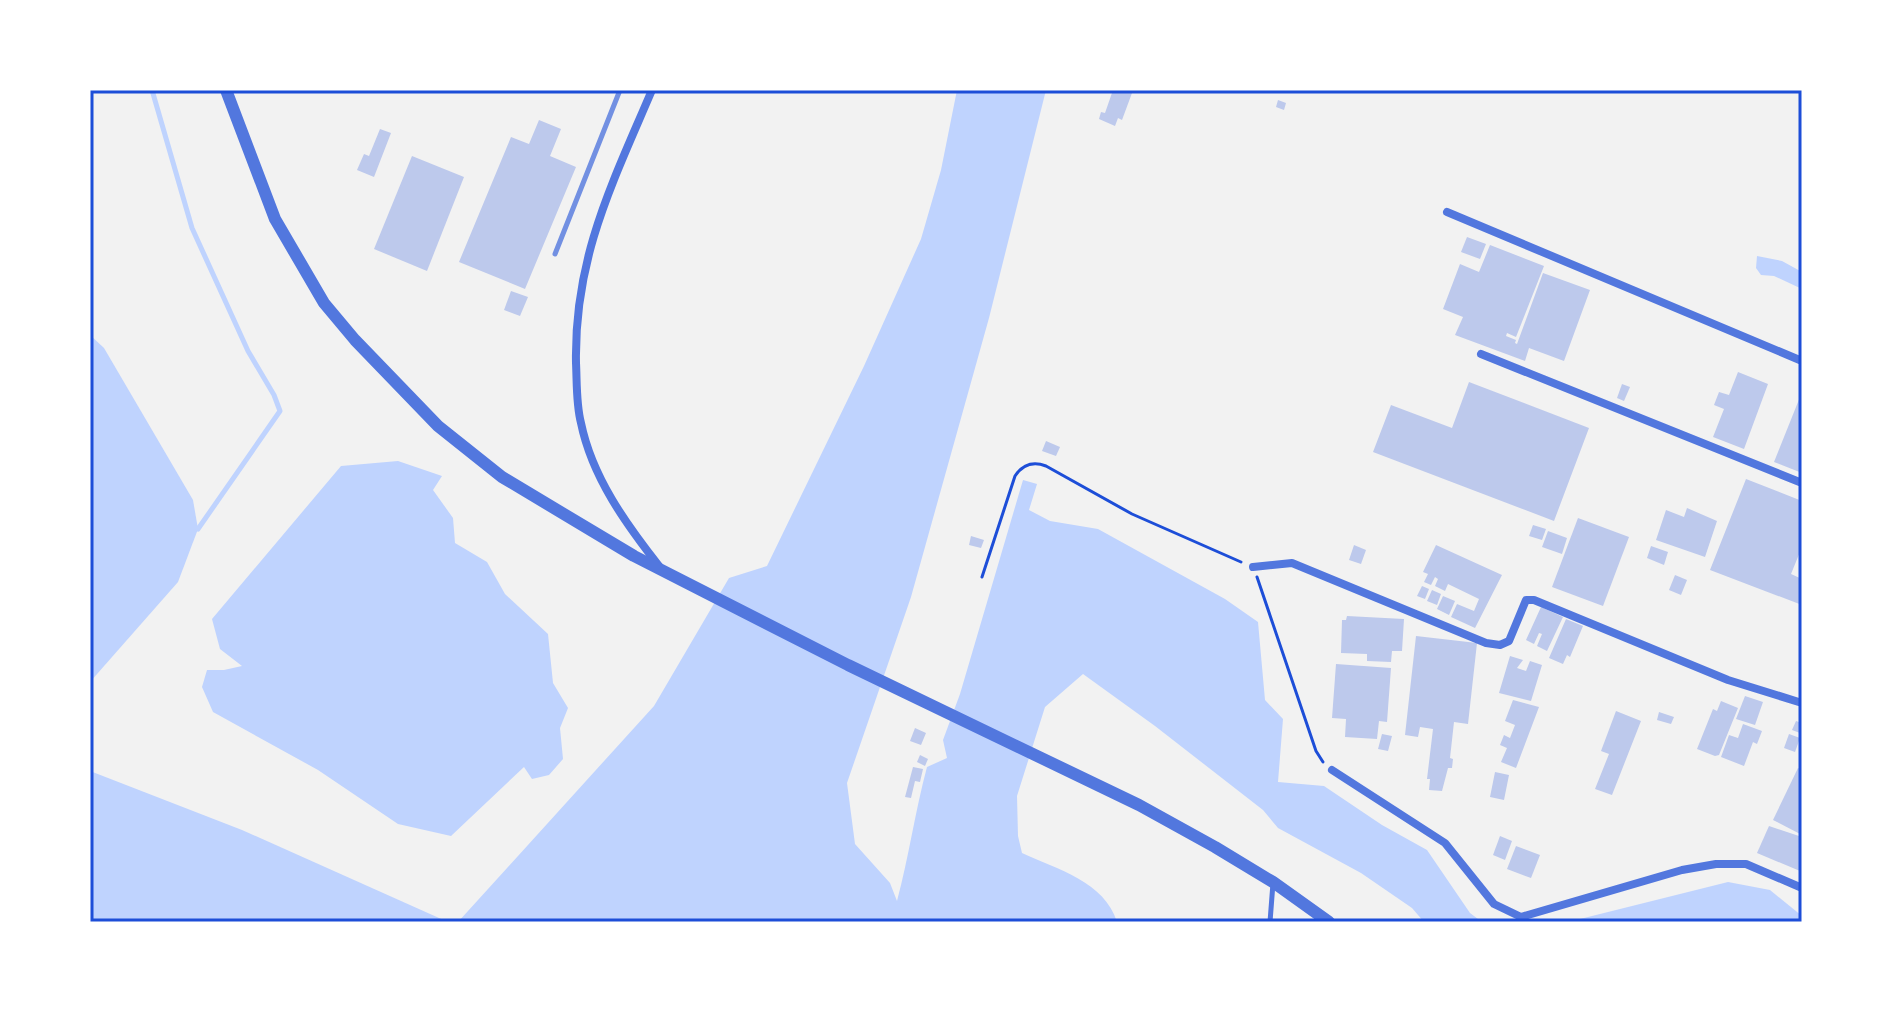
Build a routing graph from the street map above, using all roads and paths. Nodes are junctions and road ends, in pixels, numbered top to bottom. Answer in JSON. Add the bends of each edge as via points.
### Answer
{"nodes":[{"id":1,"x":226,"y":90,"type":"edge"},
{"id":2,"x":652,"y":90,"type":"edge"},
{"id":3,"x":1447,"y":212,"type":"dead end"},
{"id":4,"x":1481,"y":354,"type":"dead end"},
{"id":5,"x":1802,"y":361,"type":"edge"},
{"id":6,"x":1802,"y":483,"type":"edge"},
{"id":7,"x":1253,"y":567,"type":"junction"},
{"id":8,"x":662,"y":570,"type":"junction"},
{"id":9,"x":982,"y":577,"type":"dead end"},
{"id":10,"x":1802,"y":703,"type":"edge"},
{"id":11,"x":1332,"y":770,"type":"joint"},
{"id":12,"x":1273,"y":882,"type":"junction"},
{"id":13,"x":1802,"y":888,"type":"edge"},
{"id":14,"x":1270,"y":922,"type":"edge"},
{"id":15,"x":1329,"y":922,"type":"edge"}],
"edges":[{"from":1,"to":8,"type":"street","via":[[275,219],[324,303],[355,340],[438,426],[502,477]]},
{"from":2,"to":8,"type":"street","via":[[589,249],[576,322],[580,423],[593,462],[613,502]]},
{"from":3,"to":5,"type":"street"},
{"from":4,"to":6,"type":"street"},
{"from":7,"to":9,"type":"path","via":[[1032,463],[1015,476]]},
{"from":7,"to":10,"type":"street","via":[[1292,563],[1500,645],[1509,641],[1526,600],[1534,600],[1728,680]]},
{"from":7,"to":11,"type":"path","via":[[1316,751]]},
{"from":8,"to":12,"type":"street","via":[[1151,812]]},
{"from":11,"to":13,"type":"street","via":[[1445,843],[1494,904],[1521,917],[1716,864],[1746,864]]},
{"from":12,"to":14,"type":"lane"},
{"from":12,"to":15,"type":"street"}]}
